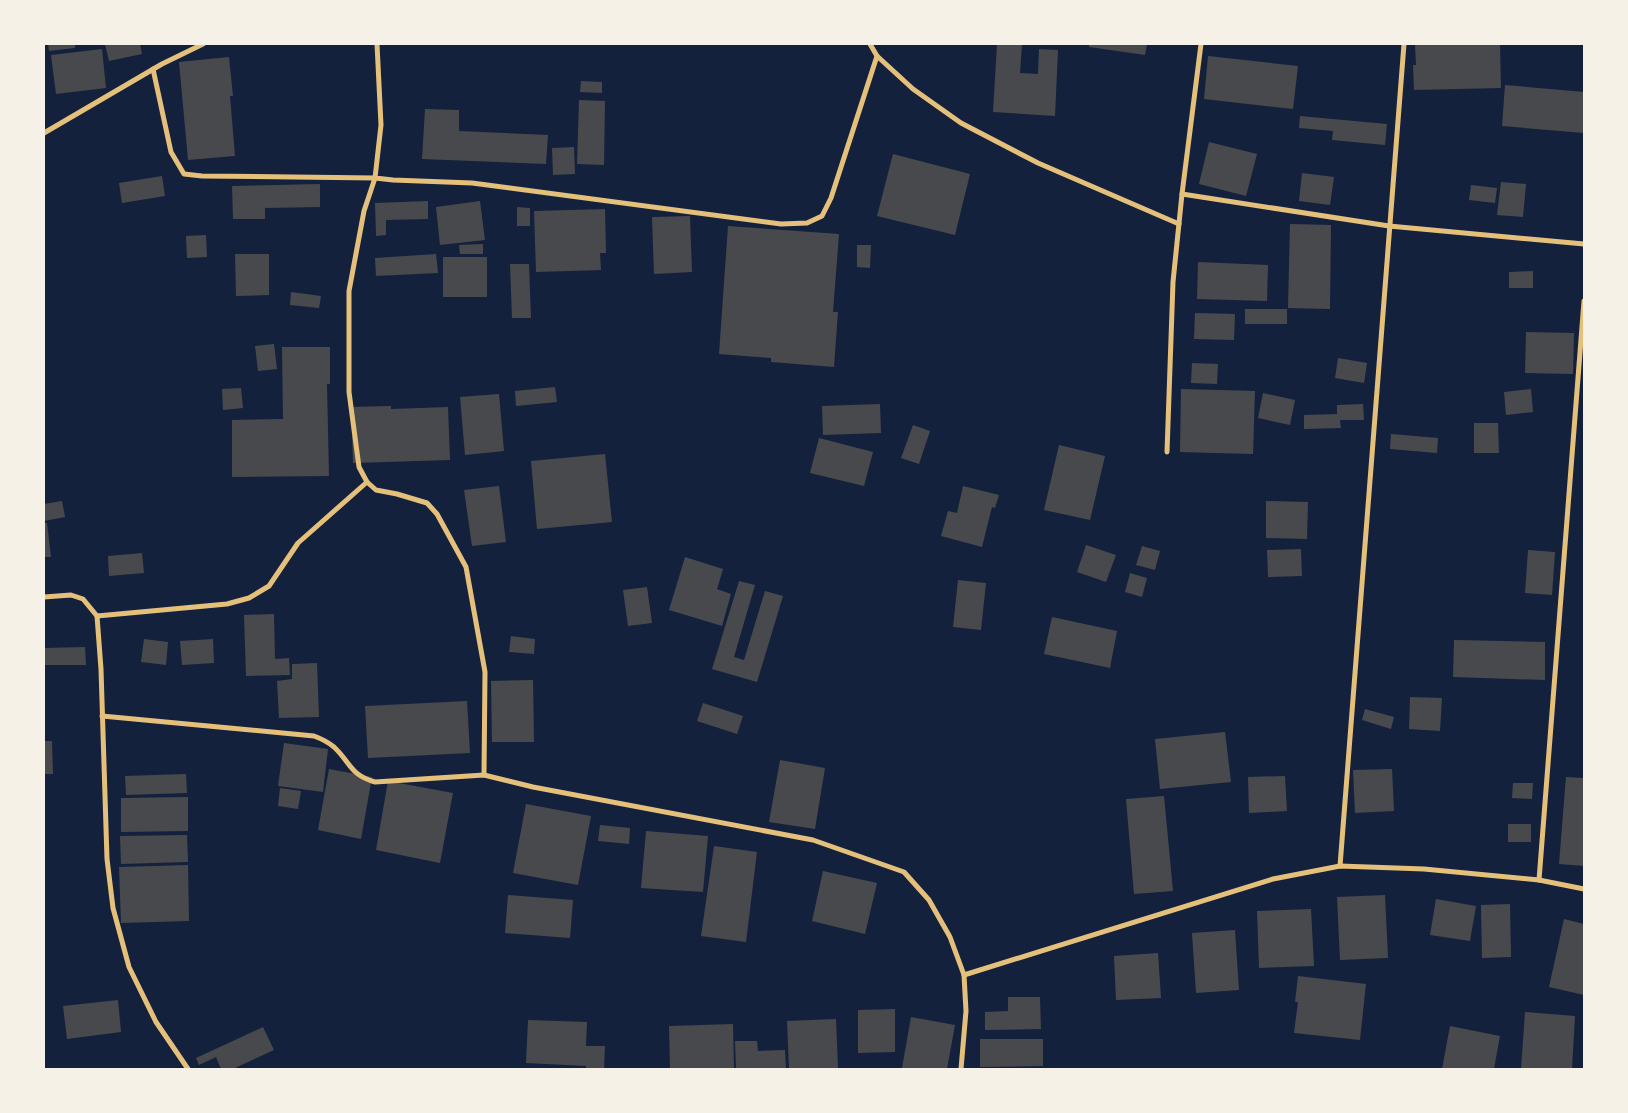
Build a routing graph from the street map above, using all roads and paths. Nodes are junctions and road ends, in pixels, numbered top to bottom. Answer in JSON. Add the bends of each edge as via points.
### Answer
{"nodes":[{"id":1,"x":203,"y":44,"type":"edge"},
{"id":2,"x":377,"y":44,"type":"edge"},
{"id":3,"x":870,"y":44,"type":"edge"},
{"id":4,"x":1200,"y":44,"type":"edge"},
{"id":5,"x":1404,"y":44,"type":"edge"},
{"id":6,"x":877,"y":56,"type":"junction"},
{"id":7,"x":153,"y":70,"type":"junction"},
{"id":8,"x":44,"y":133,"type":"edge"},
{"id":9,"x":375,"y":178,"type":"junction"},
{"id":10,"x":1182,"y":194,"type":"junction"},
{"id":11,"x":1179,"y":224,"type":"junction"},
{"id":12,"x":1389,"y":226,"type":"junction"},
{"id":13,"x":1584,"y":244,"type":"edge"},
{"id":14,"x":1584,"y":301,"type":"edge"},
{"id":15,"x":1167,"y":452,"type":"dead end"},
{"id":16,"x":367,"y":482,"type":"junction"},
{"id":17,"x":44,"y":597,"type":"edge"},
{"id":18,"x":97,"y":616,"type":"junction"},
{"id":19,"x":102,"y":716,"type":"junction"},
{"id":20,"x":484,"y":775,"type":"junction"},
{"id":21,"x":1340,"y":866,"type":"junction"},
{"id":22,"x":1539,"y":880,"type":"junction"},
{"id":23,"x":1584,"y":889,"type":"edge"},
{"id":24,"x":964,"y":975,"type":"junction"},
{"id":25,"x":188,"y":1069,"type":"edge"},
{"id":26,"x":961,"y":1069,"type":"edge"}],
"edges":[{"from":1,"to":7,"type":"street"},
{"from":2,"to":9,"type":"street","via":[[381,125]]},
{"from":3,"to":6,"type":"street"},
{"from":4,"to":10,"type":"street"},
{"from":5,"to":12,"type":"street"},
{"from":6,"to":9,"type":"street","via":[[831,198],[822,216],[807,223],[781,224],[472,183]]},
{"from":6,"to":11,"type":"street","via":[[913,89],[960,123],[1038,163]]},
{"from":7,"to":8,"type":"street"},
{"from":7,"to":9,"type":"street","via":[[171,152],[184,174]]},
{"from":9,"to":16,"type":"street","via":[[364,210],[349,291],[349,392],[360,467]]},
{"from":10,"to":11,"type":"street"},
{"from":10,"to":12,"type":"street"},
{"from":11,"to":15,"type":"street","via":[[1173,282]]},
{"from":12,"to":13,"type":"street"},
{"from":12,"to":21,"type":"street"},
{"from":14,"to":22,"type":"street"},
{"from":16,"to":18,"type":"street","via":[[298,543],[269,586],[249,598],[218,605]]},
{"from":16,"to":20,"type":"street","via":[[376,490],[427,504],[437,514],[466,566],[484,672]]},
{"from":17,"to":18,"type":"street","via":[[71,595],[83,599]]},
{"from":18,"to":19,"type":"street"},
{"from":19,"to":20,"type":"street","via":[[314,736],[335,748],[354,772],[375,782]]},
{"from":19,"to":25,"type":"street","via":[[113,908],[129,967],[156,1022]]},
{"from":20,"to":24,"type":"street","via":[[813,840],[904,872],[928,900],[950,938]]},
{"from":21,"to":22,"type":"street","via":[[1424,869]]},
{"from":21,"to":24,"type":"street","via":[[1264,882]]},
{"from":22,"to":23,"type":"street"},
{"from":24,"to":26,"type":"street","via":[[966,1011]]}]}
